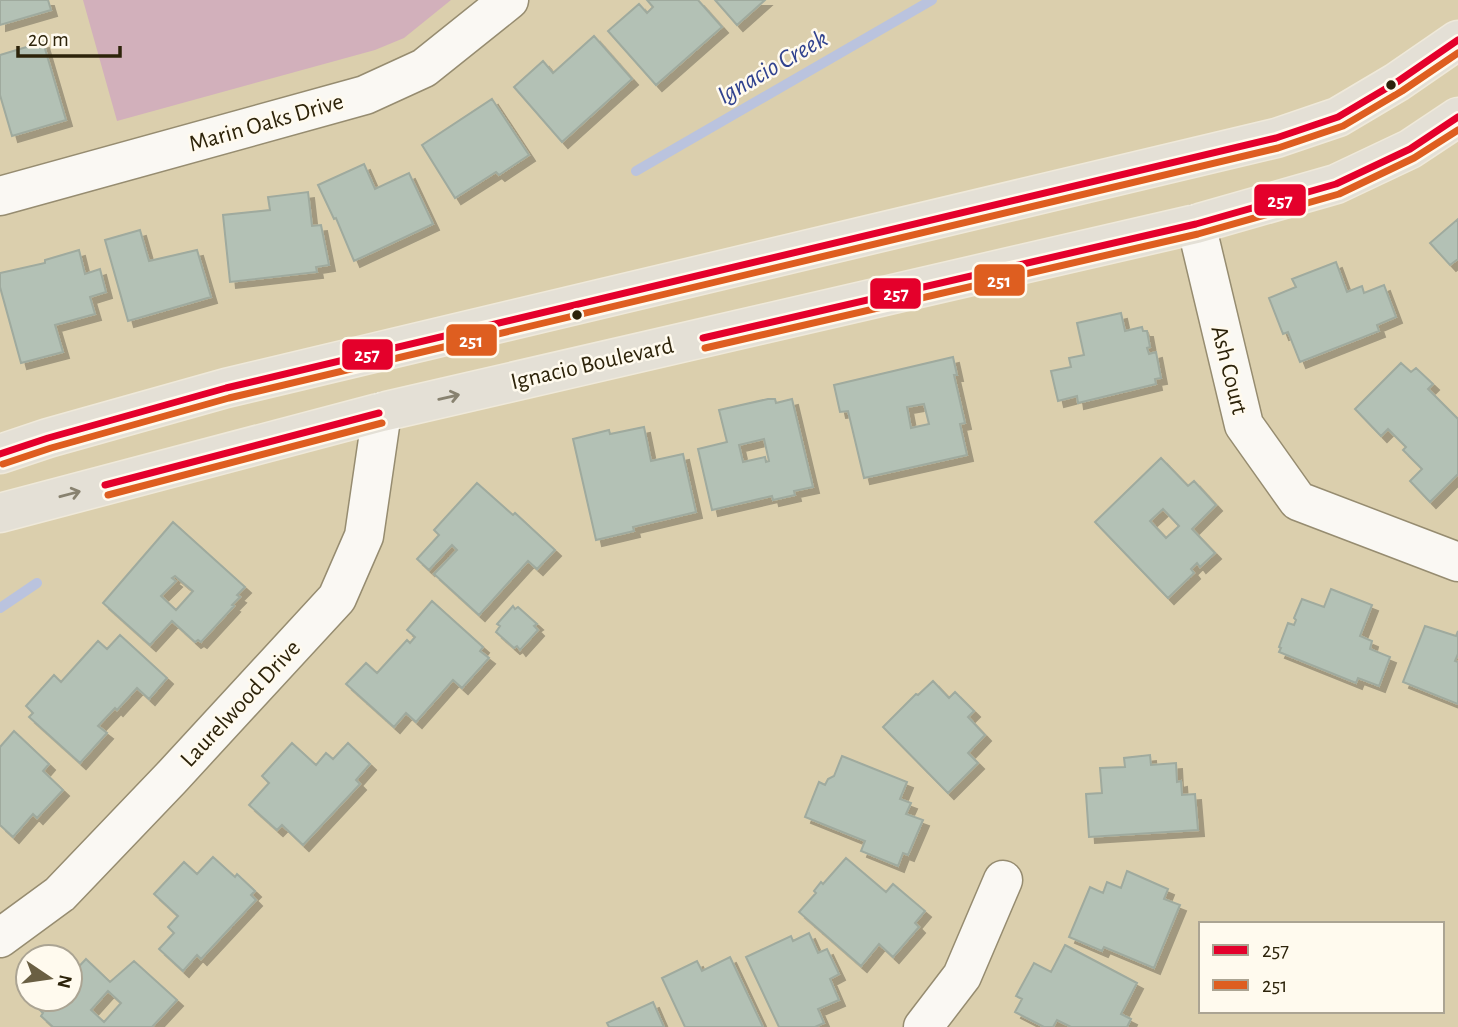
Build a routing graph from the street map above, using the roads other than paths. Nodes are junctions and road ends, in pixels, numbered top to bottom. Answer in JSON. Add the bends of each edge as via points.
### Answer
{"nodes":[{"id":1,"x":509,"y":0,"type":"edge"},
{"id":2,"x":1458,"y":40,"type":"edge"},
{"id":3,"x":1458,"y":117,"type":"edge"},
{"id":4,"x":0,"y":196,"type":"edge"},
{"id":5,"x":1196,"y":223,"type":"junction"},
{"id":6,"x":392,"y":347,"type":"junction"},
{"id":7,"x":382,"y":412,"type":"junction"},
{"id":8,"x":0,"y":454,"type":"edge"},
{"id":9,"x":1,"y":506,"type":"edge"},
{"id":10,"x":1458,"y":562,"type":"edge"},
{"id":11,"x":1003,"y":880,"type":"dead end"},
{"id":12,"x":0,"y":938,"type":"edge"},
{"id":13,"x":923,"y":1027,"type":"edge"}],
"edges":[{"from":1,"to":4,"type":"street","name":"Marin Oaks Drive","via":[[424,68],[365,95]]},
{"from":2,"to":6,"type":"main road","via":[[1338,117],[1276,138]]},
{"from":3,"to":5,"type":"main road","name":"Ignacio Boulevard","via":[[1410,149],[1336,184]]},
{"from":7,"to":5,"type":"main road","name":"Ignacio Boulevard","one_way":true},
{"from":5,"to":10,"type":"street","name":"Ash Court","via":[[1244,425],[1298,501]]},
{"from":6,"to":7,"type":"main road"},
{"from":6,"to":8,"type":"main road","via":[[226,388]]},
{"from":9,"to":7,"type":"main road","name":"Ignacio Boulevard","one_way":true},
{"from":7,"to":12,"type":"street","name":"Laurelwood Drive","via":[[364,536],[337,598],[60,894]]},
{"from":11,"to":13,"type":"street","via":[[962,976]]}]}
